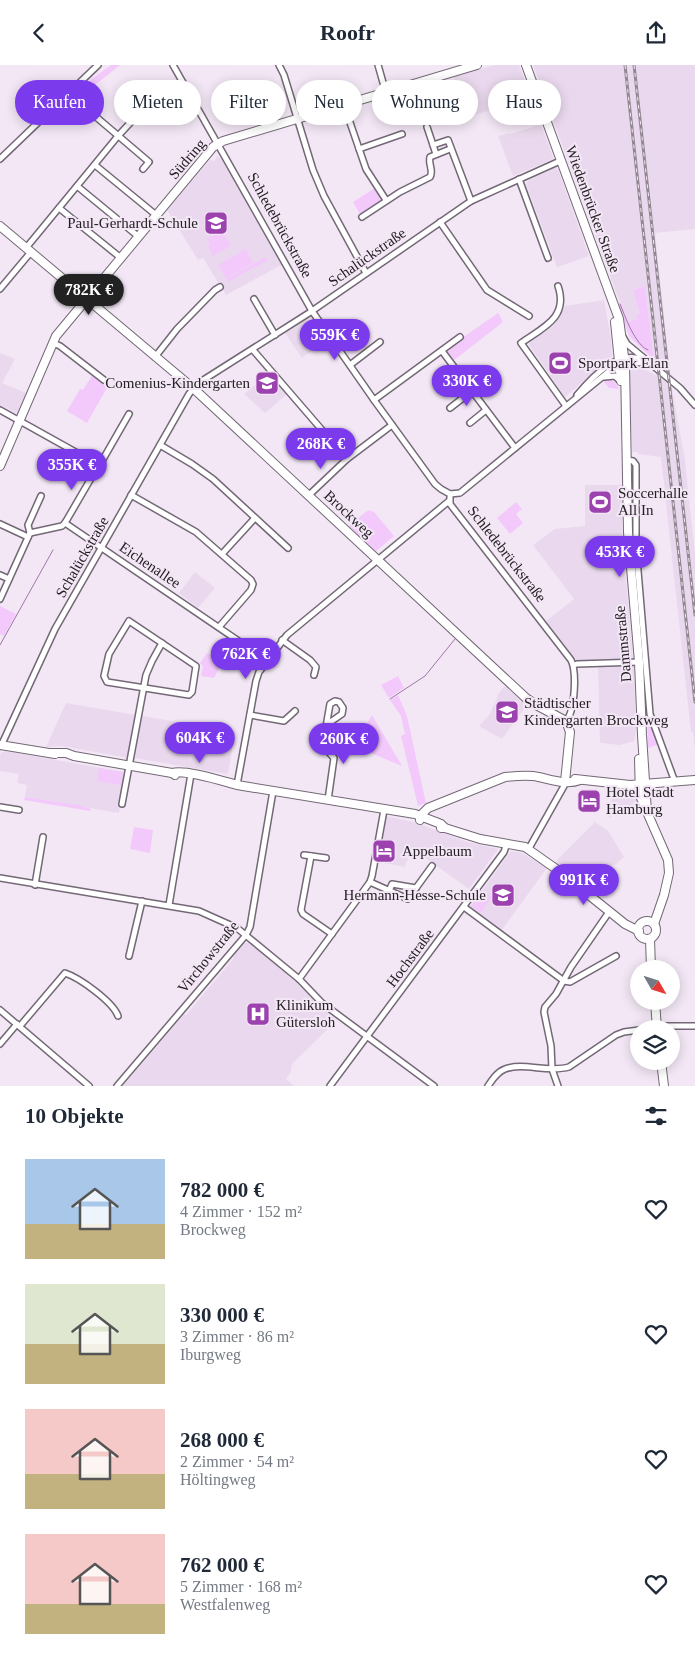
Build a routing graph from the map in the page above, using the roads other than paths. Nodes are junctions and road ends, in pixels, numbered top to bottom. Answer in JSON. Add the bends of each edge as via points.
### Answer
{"nodes":[{"id":1,"x":98,"y":65,"type":"edge"},
{"id":2,"x":173,"y":65,"type":"edge"},
{"id":3,"x":279,"y":65,"type":"edge"},
{"id":4,"x":378,"y":65,"type":"edge"},
{"id":5,"x":476,"y":65,"type":"edge"},
{"id":6,"x":526,"y":65,"type":"edge"},
{"id":7,"x":82,"y":80,"type":"edge"},
{"id":8,"x":382,"y":80,"type":"edge"},
{"id":9,"x":428,"y":80,"type":"edge"},
{"id":10,"x":296,"y":116,"type":"edge"},
{"id":11,"x":296,"y":119,"type":"edge"},
{"id":12,"x":104,"y":124,"type":"edge"},
{"id":13,"x":35,"y":125,"type":"edge"},
{"id":14,"x":128,"y":125,"type":"edge"},
{"id":15,"x":299,"y":125,"type":"edge"},
{"id":16,"x":351,"y":125,"type":"edge"},
{"id":17,"x":427,"y":127,"type":"dead end"},
{"id":18,"x":402,"y":134,"type":"dead end"},
{"id":19,"x":118,"y":136,"type":"junction"},
{"id":20,"x":218,"y":144,"type":"junction"},
{"id":21,"x":433,"y":145,"type":"junction"},
{"id":22,"x":360,"y":149,"type":"junction"},
{"id":23,"x":450,"y":149,"type":"junction"},
{"id":24,"x":436,"y":154,"type":"junction"},
{"id":25,"x":0,"y":159,"type":"edge"},
{"id":26,"x":560,"y":161,"type":"junction"},
{"id":27,"x":95,"y":165,"type":"junction"},
{"id":28,"x":143,"y":169,"type":"dead end"},
{"id":29,"x":519,"y":179,"type":"junction"},
{"id":30,"x":77,"y":186,"type":"junction"},
{"id":31,"x":386,"y":200,"type":"junction"},
{"id":32,"x":471,"y":201,"type":"junction"},
{"id":33,"x":59,"y":208,"type":"junction"},
{"id":34,"x":156,"y":215,"type":"junction"},
{"id":35,"x":362,"y":217,"type":"dead end"},
{"id":36,"x":440,"y":222,"type":"junction"},
{"id":37,"x":0,"y":226,"type":"edge"},
{"id":38,"x":139,"y":237,"type":"junction"},
{"id":39,"x":28,"y":250,"type":"junction"},
{"id":40,"x":121,"y":258,"type":"junction"},
{"id":41,"x":548,"y":258,"type":"dead end"},
{"id":42,"x":366,"y":273,"type":"junction"},
{"id":43,"x":558,"y":286,"type":"dead end"},
{"id":44,"x":220,"y":287,"type":"dead end"},
{"id":45,"x":0,"y":289,"type":"edge"},
{"id":46,"x":86,"y":299,"type":"junction"},
{"id":47,"x":254,"y":299,"type":"dead end"},
{"id":48,"x":614,"y":307,"type":"junction"},
{"id":49,"x":312,"y":311,"type":"junction"},
{"id":50,"x":529,"y":316,"type":"dead end"},
{"id":51,"x":275,"y":335,"type":"junction"},
{"id":52,"x":460,"y":337,"type":"dead end"},
{"id":53,"x":622,"y":337,"type":"junction"},
{"id":54,"x":380,"y":342,"type":"dead end"},
{"id":55,"x":53,"y":343,"type":"junction"},
{"id":56,"x":252,"y":350,"type":"junction"},
{"id":57,"x":442,"y":351,"type":"junction"},
{"id":58,"x":155,"y":357,"type":"junction"},
{"id":59,"x":646,"y":360,"type":"junction"},
{"id":60,"x":622,"y":362,"type":"junction"},
{"id":61,"x":350,"y":365,"type":"junction"},
{"id":62,"x":651,"y":365,"type":"junction"},
{"id":63,"x":603,"y":377,"type":"junction"},
{"id":64,"x":104,"y":380,"type":"dead end"},
{"id":65,"x":621,"y":382,"type":"junction"},
{"id":66,"x":193,"y":388,"type":"junction"},
{"id":67,"x":472,"y":391,"type":"junction"},
{"id":68,"x":374,"y":401,"type":"junction"},
{"id":69,"x":568,"y":405,"type":"junction"},
{"id":70,"x":695,"y":405,"type":"edge"},
{"id":71,"x":625,"y":407,"type":"junction"},
{"id":72,"x":450,"y":408,"type":"dead end"},
{"id":73,"x":0,"y":410,"type":"edge"},
{"id":74,"x":486,"y":410,"type":"junction"},
{"id":75,"x":129,"y":414,"type":"dead end"},
{"id":76,"x":19,"y":421,"type":"junction"},
{"id":77,"x":470,"y":423,"type":"dead end"},
{"id":78,"x":392,"y":425,"type":"junction"},
{"id":79,"x":160,"y":445,"type":"junction"},
{"id":80,"x":515,"y":448,"type":"junction"},
{"id":81,"x":348,"y":459,"type":"junction"},
{"id":82,"x":627,"y":460,"type":"junction"},
{"id":83,"x":97,"y":464,"type":"junction"},
{"id":84,"x":0,"y":466,"type":"edge"},
{"id":85,"x":132,"y":495,"type":"junction"},
{"id":86,"x":41,"y":496,"type":"dead end"},
{"id":87,"x":308,"y":496,"type":"junction"},
{"id":88,"x":450,"y":498,"type":"junction"},
{"id":89,"x":255,"y":518,"type":"junction"},
{"id":90,"x":66,"y":523,"type":"junction"},
{"id":91,"x":0,"y":524,"type":"edge"},
{"id":92,"x":29,"y":535,"type":"junction"},
{"id":93,"x":102,"y":547,"type":"junction"},
{"id":94,"x":288,"y":548,"type":"dead end"},
{"id":95,"x":222,"y":554,"type":"junction"},
{"id":96,"x":378,"y":560,"type":"junction"},
{"id":97,"x":0,"y":575,"type":"edge"},
{"id":98,"x":10,"y":579,"type":"junction"},
{"id":99,"x":0,"y":599,"type":"edge"},
{"id":100,"x":220,"y":627,"type":"junction"},
{"id":101,"x":282,"y":640,"type":"junction"},
{"id":102,"x":162,"y":643,"type":"junction"},
{"id":103,"x":268,"y":661,"type":"junction"},
{"id":104,"x":639,"y":662,"type":"junction"},
{"id":105,"x":574,"y":665,"type":"junction"},
{"id":106,"x":314,"y":675,"type":"dead end"},
{"id":107,"x":144,"y":687,"type":"junction"},
{"id":108,"x":295,"y":711,"type":"dead end"},
{"id":109,"x":646,"y":714,"type":"junction"},
{"id":110,"x":250,"y":715,"type":"junction"},
{"id":111,"x":566,"y":721,"type":"junction"},
{"id":112,"x":326,"y":725,"type":"junction"},
{"id":113,"x":1,"y":746,"type":"edge"},
{"id":114,"x":129,"y":766,"type":"junction"},
{"id":115,"x":190,"y":776,"type":"junction"},
{"id":116,"x":565,"y":780,"type":"junction"},
{"id":117,"x":695,"y":780,"type":"edge"},
{"id":118,"x":676,"y":782,"type":"junction"},
{"id":119,"x":236,"y":785,"type":"junction"},
{"id":120,"x":642,"y":785,"type":"junction"},
{"id":121,"x":273,"y":791,"type":"junction"},
{"id":122,"x":328,"y":800,"type":"junction"},
{"id":123,"x":122,"y":804,"type":"dead end"},
{"id":124,"x":0,"y":807,"type":"edge"},
{"id":125,"x":18,"y":810,"type":"dead end"},
{"id":126,"x":384,"y":810,"type":"junction"},
{"id":127,"x":420,"y":818,"type":"junction"},
{"id":128,"x":43,"y":837,"type":"dead end"},
{"id":129,"x":507,"y":844,"type":"junction"},
{"id":130,"x":528,"y":850,"type":"junction"},
{"id":131,"x":304,"y":855,"type":"dead end"},
{"id":132,"x":311,"y":856,"type":"junction"},
{"id":133,"x":326,"y":858,"type":"dead end"},
{"id":134,"x":432,"y":866,"type":"dead end"},
{"id":135,"x":0,"y":878,"type":"edge"},
{"id":136,"x":370,"y":882,"type":"junction"},
{"id":137,"x":35,"y":885,"type":"junction"},
{"id":138,"x":416,"y":887,"type":"junction"},
{"id":139,"x":389,"y":891,"type":"junction"},
{"id":140,"x":142,"y":901,"type":"junction"},
{"id":141,"x":169,"y":905,"type":"junction"},
{"id":142,"x":464,"y":907,"type":"junction"},
{"id":143,"x":611,"y":913,"type":"junction"},
{"id":144,"x":645,"y":925,"type":"junction"},
{"id":145,"x":332,"y":934,"type":"junction"},
{"id":146,"x":246,"y":935,"type":"junction"},
{"id":147,"x":648,"y":939,"type":"junction"},
{"id":148,"x":129,"y":956,"type":"dead end"},
{"id":149,"x":616,"y":956,"type":"dead end"},
{"id":150,"x":650,"y":960,"type":"edge"},
{"id":151,"x":299,"y":979,"type":"junction"},
{"id":152,"x":564,"y":981,"type":"junction"},
{"id":153,"x":0,"y":1010,"type":"edge"},
{"id":154,"x":118,"y":1017,"type":"dead end"},
{"id":155,"x":19,"y":1025,"type":"junction"},
{"id":156,"x":695,"y":1026,"type":"edge"},
{"id":157,"x":680,"y":1027,"type":"edge"},
{"id":158,"x":630,"y":1031,"type":"edge"},
{"id":159,"x":367,"y":1036,"type":"junction"},
{"id":160,"x":0,"y":1044,"type":"edge"},
{"id":161,"x":552,"y":1069,"type":"junction"},
{"id":162,"x":662,"y":1070,"type":"edge"},
{"id":163,"x":89,"y":1086,"type":"edge"},
{"id":164,"x":117,"y":1086,"type":"edge"},
{"id":165,"x":330,"y":1086,"type":"edge"},
{"id":166,"x":434,"y":1086,"type":"edge"},
{"id":167,"x":488,"y":1086,"type":"edge"},
{"id":168,"x":558,"y":1086,"type":"edge"},
{"id":169,"x":664,"y":1086,"type":"edge"}],
"edges":[{"from":1,"to":7,"type":"street"},
{"from":2,"to":20,"type":"street","name":"Schledebrückstraße"},
{"from":3,"to":10,"type":"street"},
{"from":4,"to":8,"type":"street"},
{"from":5,"to":9,"type":"street","name":"Südring"},
{"from":6,"to":26,"type":"street","name":"Wiedenbrücker Straße"},
{"from":11,"to":20,"type":"street","name":"Südring"},
{"from":12,"to":19,"type":"street"},
{"from":13,"to":25,"type":"street"},
{"from":14,"to":19,"type":"street"},
{"from":15,"to":42,"type":"street","via":[[324,196]]},
{"from":16,"to":22,"type":"street"},
{"from":17,"to":21,"type":"street"},
{"from":18,"to":22,"type":"street"},
{"from":19,"to":27,"type":"street"},
{"from":19,"to":28,"type":"street","via":[[149,161]]},
{"from":20,"to":34,"type":"street","name":"Südring"},
{"from":20,"to":49,"type":"street","name":"Schledebrückstraße"},
{"from":21,"to":23,"type":"street","via":[[448,140]]},
{"from":21,"to":24,"type":"street"},
{"from":22,"to":31,"type":"street","via":[[366,169]]},
{"from":23,"to":24,"type":"street"},
{"from":23,"to":32,"type":"street"},
{"from":24,"to":31,"type":"street","via":[[429,159],[430,177]]},
{"from":26,"to":29,"type":"street","name":"Schalückstraße"},
{"from":26,"to":48,"type":"street","name":"Wiedenbrücker Straße"},
{"from":27,"to":30,"type":"street"},
{"from":27,"to":34,"type":"street"},
{"from":29,"to":32,"type":"street","name":"Schalückstraße"},
{"from":29,"to":41,"type":"street"},
{"from":30,"to":33,"type":"street"},
{"from":30,"to":38,"type":"street"},
{"from":31,"to":35,"type":"street"},
{"from":32,"to":36,"type":"street","name":"Schalückstraße"},
{"from":33,"to":39,"type":"street"},
{"from":33,"to":40,"type":"street"},
{"from":34,"to":38,"type":"street","name":"Südring"},
{"from":36,"to":42,"type":"street","name":"Schalückstraße"},
{"from":36,"to":50,"type":"street","via":[[487,290]]},
{"from":37,"to":39,"type":"street","name":"Brockweg"},
{"from":38,"to":40,"type":"street","name":"Südring"},
{"from":39,"to":45,"type":"street"},
{"from":39,"to":46,"type":"street","name":"Brockweg"},
{"from":40,"to":46,"type":"street","name":"Südring"},
{"from":42,"to":49,"type":"street","name":"Schalückstraße"},
{"from":43,"to":69,"type":"street","via":[[562,299],[558,314],[520,343]]},
{"from":44,"to":58,"type":"street","via":[[177,329]]},
{"from":46,"to":55,"type":"street","name":"Südring"},
{"from":46,"to":58,"type":"street","name":"Brockweg"},
{"from":47,"to":51,"type":"street"},
{"from":48,"to":53,"type":"street","name":"Wiedenbrücker Straße"},
{"from":48,"to":60,"type":"street","name":"Wiedenbrücker Straße"},
{"from":49,"to":51,"type":"street","name":"Schalückstraße"},
{"from":49,"to":61,"type":"street","name":"Schledebrückstraße"},
{"from":51,"to":56,"type":"street","name":"Schalückstraße"},
{"from":52,"to":57,"type":"street"},
{"from":53,"to":59,"type":"street"},
{"from":53,"to":60,"type":"street","name":"Wiedenbrücker Straße"},
{"from":54,"to":61,"type":"street"},
{"from":55,"to":64,"type":"street"},
{"from":55,"to":76,"type":"street","name":"Südring"},
{"from":56,"to":66,"type":"street","name":"Schalückstraße"},
{"from":56,"to":81,"type":"street"},
{"from":57,"to":67,"type":"street"},
{"from":57,"to":68,"type":"street"},
{"from":58,"to":66,"type":"street","name":"Brockweg"},
{"from":59,"to":60,"type":"street","via":[[637,357]]},
{"from":59,"to":62,"type":"street"},
{"from":60,"to":62,"type":"street"},
{"from":60,"to":63,"type":"street"},
{"from":60,"to":65,"type":"street","name":"Dammstraße"},
{"from":60,"to":69,"type":"street","via":[[611,364],[585,385]]},
{"from":60,"to":71,"type":"street","name":"Dammstraße"},
{"from":61,"to":68,"type":"street","name":"Schledebrückstraße"},
{"from":62,"to":70,"type":"street"},
{"from":63,"to":65,"type":"street","via":[[615,376]]},
{"from":63,"to":69,"type":"street"},
{"from":65,"to":71,"type":"street","name":"Dammstraße"},
{"from":66,"to":79,"type":"street","name":"Schalückstraße"},
{"from":66,"to":87,"type":"street","name":"Brockweg"},
{"from":67,"to":72,"type":"street"},
{"from":67,"to":74,"type":"street"},
{"from":68,"to":78,"type":"street","name":"Schledebrückstraße"},
{"from":69,"to":80,"type":"street"},
{"from":71,"to":82,"type":"street","name":"Dammstraße"},
{"from":73,"to":76,"type":"street"},
{"from":74,"to":77,"type":"street"},
{"from":74,"to":80,"type":"street"},
{"from":75,"to":83,"type":"street","via":[[102,461]]},
{"from":76,"to":83,"type":"street"},
{"from":76,"to":84,"type":"street","name":"Südring"},
{"from":78,"to":81,"type":"street"},
{"from":78,"to":88,"type":"street","name":"Schledebrückstraße","via":[[435,484]]},
{"from":79,"to":85,"type":"street","name":"Schalückstraße"},
{"from":79,"to":89,"type":"street","via":[[213,479]]},
{"from":80,"to":88,"type":"street"},
{"from":81,"to":87,"type":"street"},
{"from":82,"to":104,"type":"street","name":"Dammstraße","via":[[628,532]]},
{"from":82,"to":109,"type":"street","name":"Dammstraße","via":[[636,465],[636,547]]},
{"from":83,"to":90,"type":"street"},
{"from":85,"to":93,"type":"street","name":"Schalückstraße"},
{"from":85,"to":95,"type":"street","via":[[196,532]]},
{"from":86,"to":92,"type":"street","via":[[28,525]]},
{"from":87,"to":96,"type":"street","name":"Brockweg"},
{"from":88,"to":96,"type":"street"},
{"from":88,"to":105,"type":"street","name":"Schledebrückstraße"},
{"from":89,"to":94,"type":"street"},
{"from":89,"to":95,"type":"street"},
{"from":90,"to":92,"type":"street","via":[[62,527]]},
{"from":90,"to":93,"type":"street","name":"Eichenallee"},
{"from":91,"to":92,"type":"street"},
{"from":92,"to":98,"type":"street"},
{"from":93,"to":100,"type":"street","name":"Eichenallee"},
{"from":93,"to":113,"type":"street","name":"Schalückstraße","via":[[55,629]]},
{"from":95,"to":100,"type":"street","via":[[253,584]]},
{"from":96,"to":101,"type":"street"},
{"from":96,"to":111,"type":"street","name":"Brockweg","via":[[526,698]]},
{"from":97,"to":98,"type":"street"},
{"from":98,"to":99,"type":"street"},
{"from":100,"to":103,"type":"street","name":"Eichenallee"},
{"from":101,"to":103,"type":"street"},
{"from":101,"to":106,"type":"street","via":[[316,667]]},
{"from":102,"to":107,"type":"street","via":[[146,675]]},
{"from":102,"to":107,"type":"street","via":[[196,666],[192,692],[189,695]]},
{"from":102,"to":107,"type":"street","via":[[129,621],[109,654],[104,676],[107,682]]},
{"from":103,"to":110,"type":"street","via":[[259,672]]},
{"from":104,"to":105,"type":"street"},
{"from":104,"to":109,"type":"street","name":"Dammstraße"},
{"from":105,"to":111,"type":"street","via":[[572,709]]},
{"from":107,"to":114,"type":"street"},
{"from":108,"to":110,"type":"street","via":[[284,721]]},
{"from":109,"to":118,"type":"street"},
{"from":109,"to":120,"type":"street","name":"Dammstraße","via":[[642,735]]},
{"from":110,"to":119,"type":"street"},
{"from":111,"to":116,"type":"street","via":[[570,732]]},
{"from":112,"to":112,"type":"street","via":[[330,704],[339,702],[342,714]]},
{"from":112,"to":122,"type":"street","via":[[323,744],[334,758]]},
{"from":113,"to":114,"type":"street"},
{"from":114,"to":115,"type":"street"},
{"from":114,"to":123,"type":"street"},
{"from":115,"to":119,"type":"street"},
{"from":115,"to":141,"type":"street"},
{"from":116,"to":120,"type":"street"},
{"from":116,"to":127,"type":"street","via":[[515,775],[498,779],[428,807]]},
{"from":116,"to":130,"type":"street"},
{"from":117,"to":118,"type":"street"},
{"from":118,"to":120,"type":"street"},
{"from":119,"to":121,"type":"street"},
{"from":120,"to":144,"type":"street","name":"Dammstraße","via":[[647,812],[668,860],[669,873],[660,903]]},
{"from":121,"to":122,"type":"street"},
{"from":121,"to":146,"type":"street","name":"Virchowstraße"},
{"from":122,"to":126,"type":"street"},
{"from":124,"to":125,"type":"street"},
{"from":126,"to":127,"type":"street","via":[[414,814]]},
{"from":126,"to":136,"type":"street"},
{"from":127,"to":129,"type":"street","via":[[480,839]]},
{"from":128,"to":137,"type":"street"},
{"from":129,"to":130,"type":"street"},
{"from":129,"to":142,"type":"street","name":"Hochstraße"},
{"from":130,"to":143,"type":"street"},
{"from":131,"to":132,"type":"street"},
{"from":132,"to":133,"type":"street"},
{"from":132,"to":145,"type":"street","via":[[301,910]]},
{"from":134,"to":138,"type":"street"},
{"from":135,"to":137,"type":"street"},
{"from":136,"to":139,"type":"street"},
{"from":136,"to":145,"type":"street"},
{"from":137,"to":140,"type":"street"},
{"from":138,"to":139,"type":"street","via":[[392,884]]},
{"from":138,"to":139,"type":"street","via":[[408,899]]},
{"from":140,"to":141,"type":"street"},
{"from":140,"to":148,"type":"street"},
{"from":141,"to":146,"type":"street","via":[[199,911]]},
{"from":142,"to":152,"type":"street"},
{"from":142,"to":159,"type":"street","name":"Hochstraße"},
{"from":143,"to":144,"type":"street"},
{"from":143,"to":152,"type":"street"},
{"from":144,"to":147,"type":"street","via":[[640,936]]},
{"from":144,"to":147,"type":"street","name":"Dammstraße","via":[[656,932]]},
{"from":145,"to":151,"type":"street"},
{"from":146,"to":151,"type":"street"},
{"from":146,"to":164,"type":"street","name":"Virchowstraße"},
{"from":147,"to":150,"type":"street"},
{"from":149,"to":152,"type":"street","via":[[570,982]]},
{"from":151,"to":159,"type":"street","via":[[322,1003]]},
{"from":152,"to":161,"type":"street","via":[[544,1012]]},
{"from":153,"to":155,"type":"street"},
{"from":154,"to":155,"type":"street","via":[[116,1010],[86,984],[65,973]]},
{"from":155,"to":160,"type":"street"},
{"from":155,"to":163,"type":"street"},
{"from":156,"to":157,"type":"street"},
{"from":158,"to":161,"type":"street","via":[[616,1035],[569,1067]]},
{"from":159,"to":165,"type":"street","name":"Hochstraße"},
{"from":159,"to":166,"type":"street"},
{"from":161,"to":167,"type":"street","via":[[505,1069]]},
{"from":161,"to":168,"type":"street"},
{"from":162,"to":169,"type":"street"}]}
